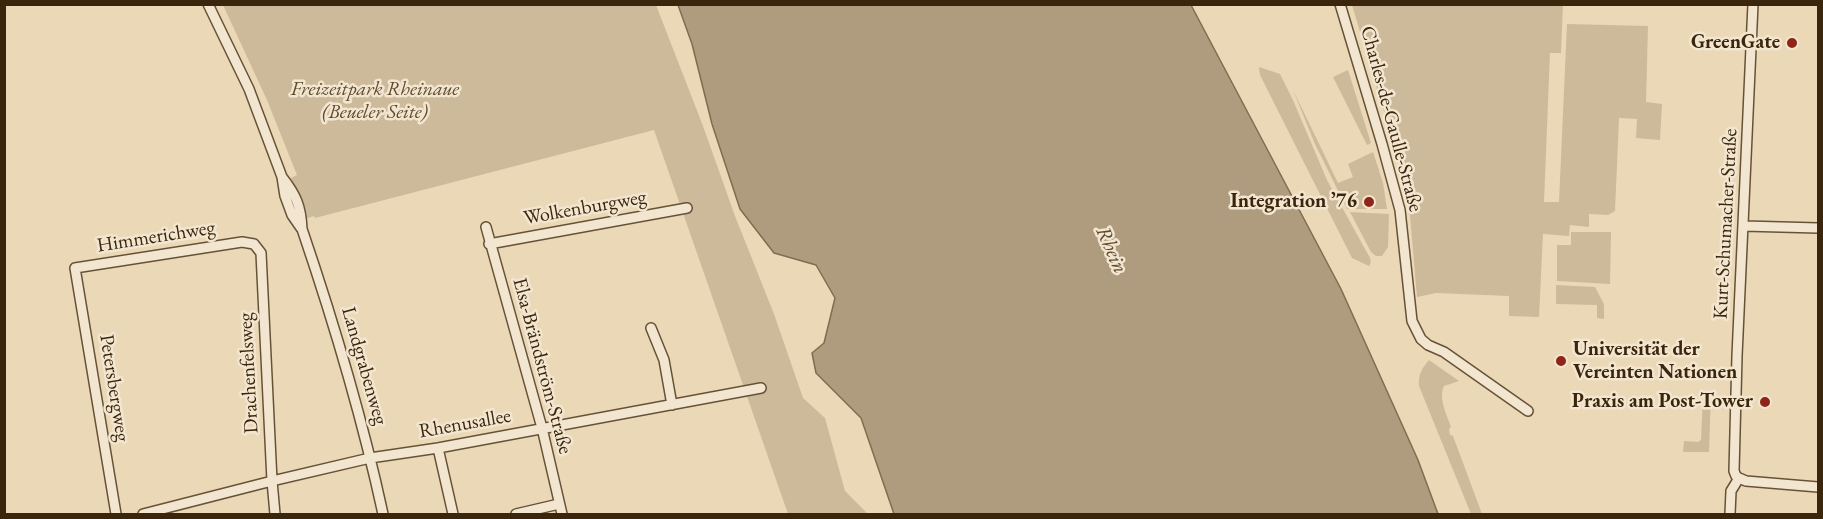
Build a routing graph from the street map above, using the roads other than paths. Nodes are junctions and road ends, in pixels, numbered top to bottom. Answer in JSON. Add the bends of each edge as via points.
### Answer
{"nodes":[{"id":1,"x":208,"y":4,"type":"edge"},
{"id":2,"x":1340,"y":4,"type":"edge"},
{"id":3,"x":1753,"y":4,"type":"edge"},
{"id":4,"x":687,"y":208,"type":"dead end"},
{"id":5,"x":1744,"y":226,"type":"junction"},
{"id":6,"x":486,"y":228,"type":"dead end"},
{"id":7,"x":1818,"y":228,"type":"edge"},
{"id":8,"x":242,"y":242,"type":"joint"},
{"id":9,"x":489,"y":244,"type":"junction"},
{"id":10,"x":75,"y":268,"type":"joint"},
{"id":11,"x":651,"y":328,"type":"dead end"},
{"id":12,"x":760,"y":388,"type":"dead end"},
{"id":13,"x":672,"y":405,"type":"junction"},
{"id":14,"x":1528,"y":411,"type":"dead end"},
{"id":15,"x":542,"y":428,"type":"junction"},
{"id":16,"x":438,"y":448,"type":"junction"},
{"id":17,"x":370,"y":458,"type":"junction"},
{"id":18,"x":1739,"y":478,"type":"junction"},
{"id":19,"x":272,"y":481,"type":"junction"},
{"id":20,"x":1818,"y":487,"type":"edge"},
{"id":21,"x":559,"y":504,"type":"junction"},
{"id":22,"x":116,"y":514,"type":"edge"},
{"id":23,"x":143,"y":514,"type":"edge"},
{"id":24,"x":275,"y":514,"type":"edge"},
{"id":25,"x":383,"y":514,"type":"edge"},
{"id":26,"x":453,"y":514,"type":"edge"},
{"id":27,"x":516,"y":514,"type":"edge"},
{"id":28,"x":562,"y":514,"type":"edge"},
{"id":29,"x":1730,"y":514,"type":"edge"}],
"edges":[{"from":1,"to":17,"type":"street","name":"Landgrabenweg","via":[[249,89],[292,215],[302,229],[343,353]]},
{"from":2,"to":14,"type":"street","name":"Charles-de-Gaulle-Straße","via":[[1400,210],[1412,321],[1428,345]]},
{"from":3,"to":5,"type":"street","name":"Kurt-Schumacher-Straße"},
{"from":4,"to":9,"type":"street","name":"Wolkenburgweg"},
{"from":5,"to":7,"type":"street"},
{"from":5,"to":18,"type":"street","name":"Kurt-Schumacher-Straße","via":[[1734,466]]},
{"from":6,"to":9,"type":"street","name":"Elsa-Brändström-Straße"},
{"from":8,"to":10,"type":"street","name":"Himmerichweg"},
{"from":8,"to":19,"type":"street","name":"Drachenfelsweg","via":[[254,244],[261,253]]},
{"from":9,"to":15,"type":"street","name":"Elsa-Brändström-Straße"},
{"from":10,"to":22,"type":"street","name":"Petersbergweg"},
{"from":11,"to":13,"type":"street","via":[[664,360]]},
{"from":12,"to":13,"type":"street","name":"Rhenusallee"},
{"from":13,"to":15,"type":"street","name":"Rhenusallee"},
{"from":15,"to":16,"type":"street","name":"Rhenusallee"},
{"from":15,"to":21,"type":"street","name":"Elsa-Brändström-Straße"},
{"from":16,"to":17,"type":"street","name":"Rhenusallee"},
{"from":16,"to":26,"type":"street"},
{"from":17,"to":19,"type":"street","name":"Rhenusallee"},
{"from":17,"to":25,"type":"street","name":"Landgrabenweg"},
{"from":18,"to":20,"type":"street"},
{"from":18,"to":29,"type":"street","via":[[1731,491]]},
{"from":19,"to":23,"type":"street","name":"Rhenusallee"},
{"from":19,"to":24,"type":"street","name":"Drachenfelsweg"},
{"from":21,"to":27,"type":"street"},
{"from":21,"to":28,"type":"street","name":"Elsa-Brändström-Straße"}]}
